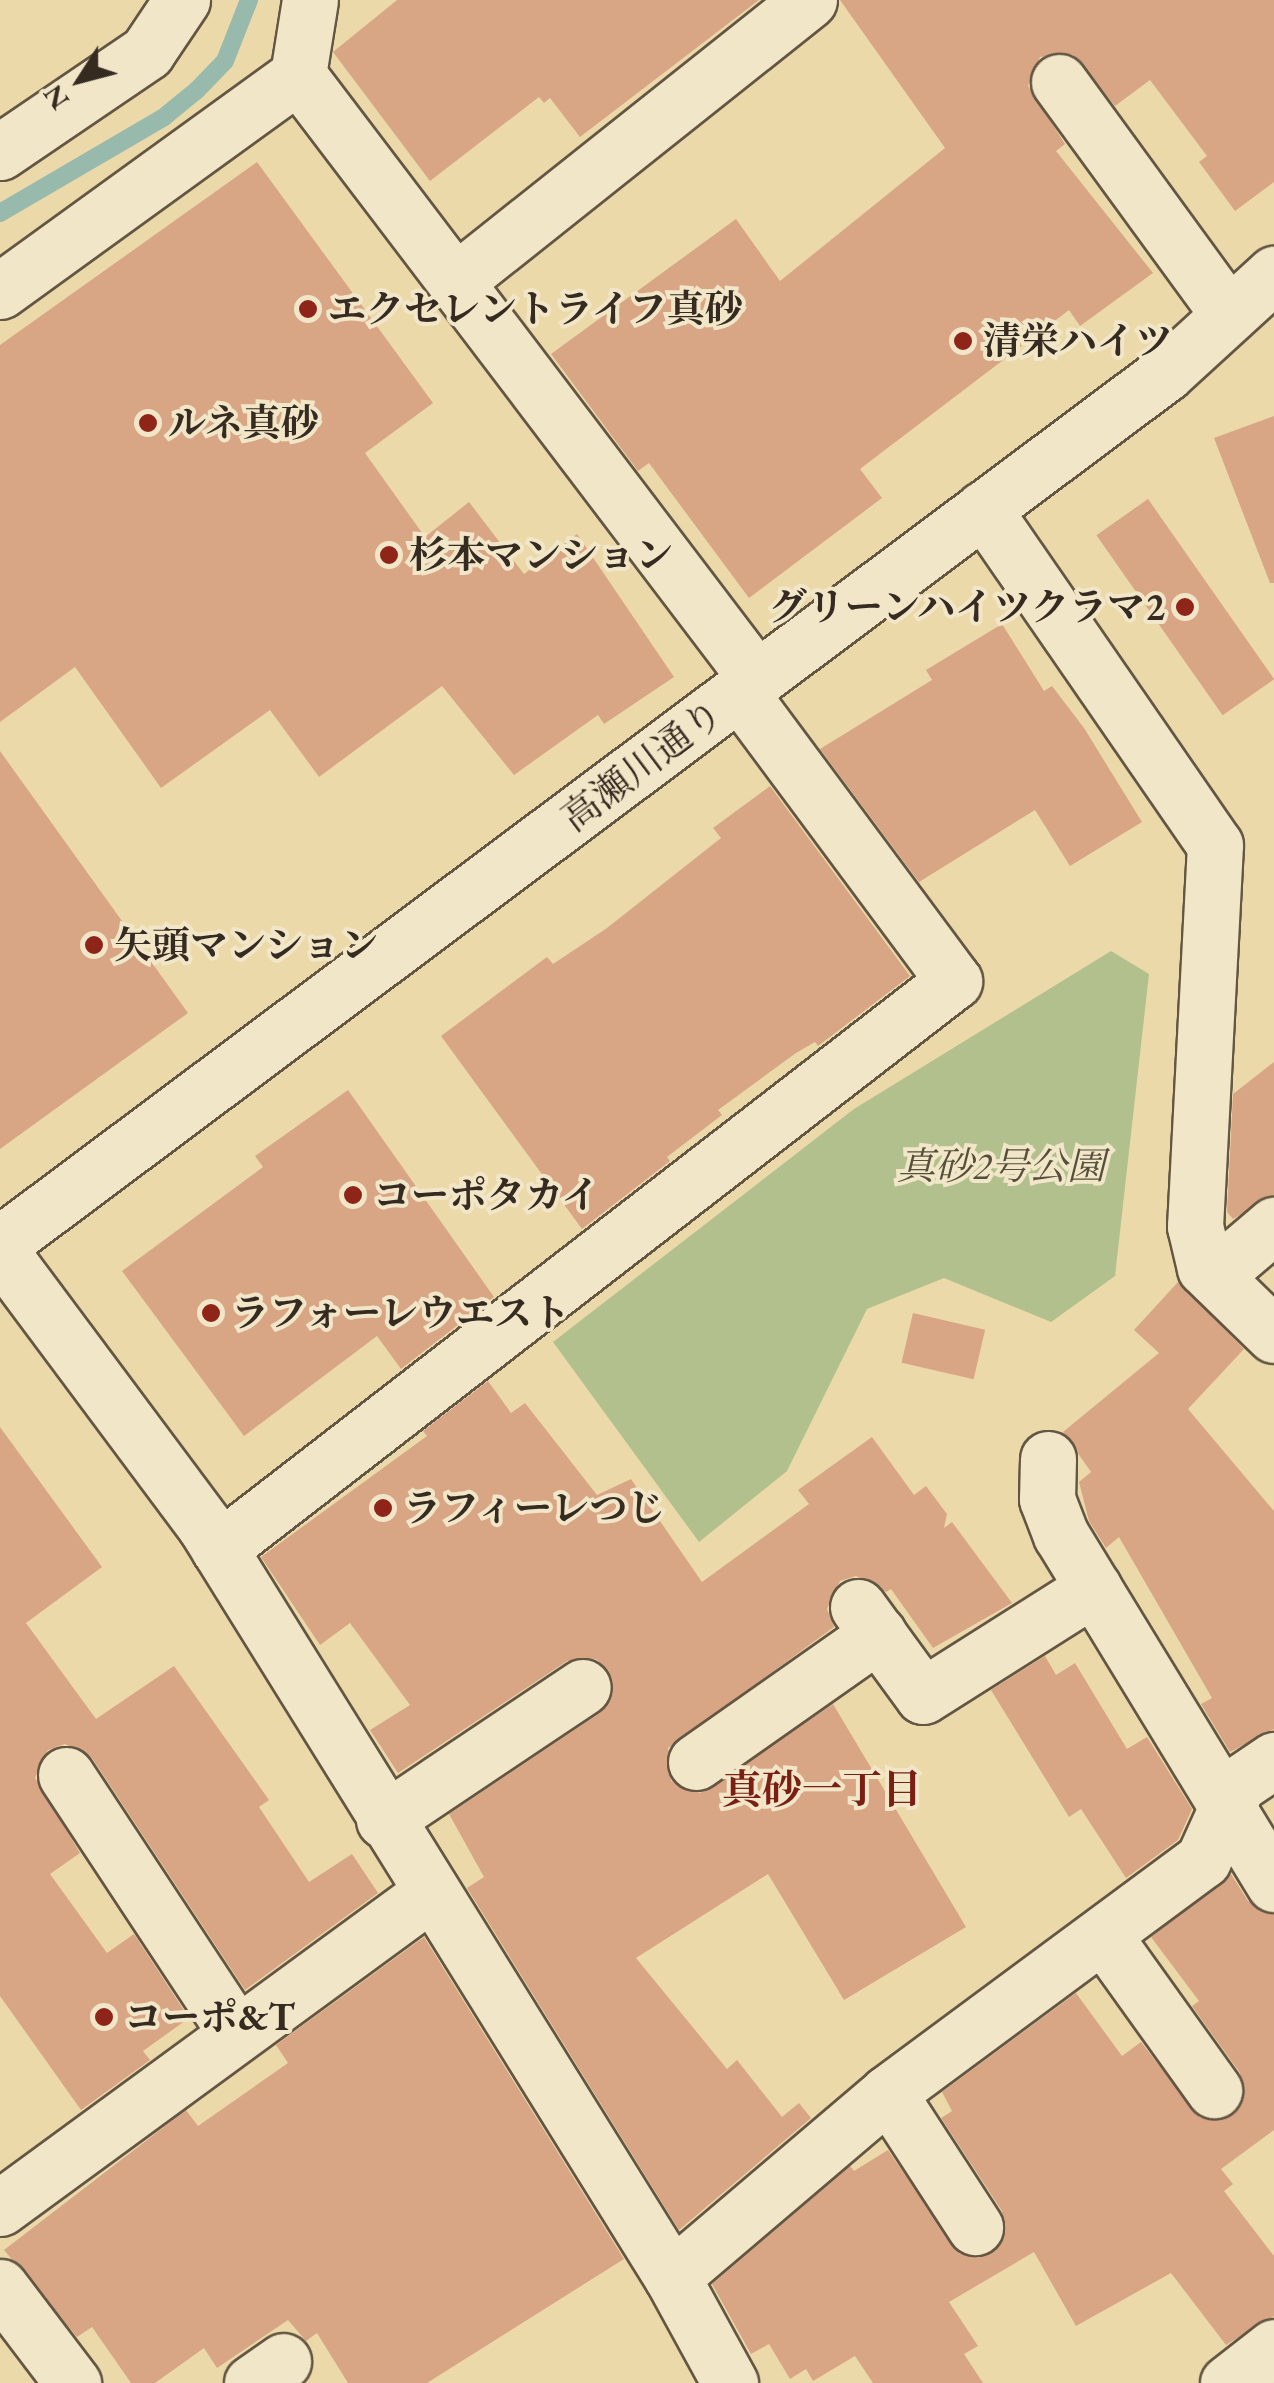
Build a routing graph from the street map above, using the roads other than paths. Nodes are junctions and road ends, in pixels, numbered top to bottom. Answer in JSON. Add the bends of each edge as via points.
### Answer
{"nodes":[{"id":1,"x":182,"y":0,"type":"edge"},
{"id":2,"x":310,"y":0,"type":"edge"},
{"id":3,"x":809,"y":0,"type":"edge"},
{"id":4,"x":298,"y":75,"type":"junction"},
{"id":5,"x":1059,"y":82,"type":"dead end"},
{"id":6,"x":0,"y":152,"type":"edge"},
{"id":7,"x":1274,"y":274,"type":"edge"},
{"id":8,"x":456,"y":282,"type":"junction"},
{"id":9,"x":0,"y":291,"type":"edge"},
{"id":10,"x":1230,"y":315,"type":"junction"},
{"id":11,"x":984,"y":509,"type":"junction"},
{"id":12,"x":748,"y":685,"type":"junction"},
{"id":13,"x":1274,"y":1225,"type":"edge"},
{"id":14,"x":0,"y":1247,"type":"edge"},
{"id":15,"x":1214,"y":1276,"type":"junction"},
{"id":16,"x":1274,"y":1336,"type":"edge"},
{"id":17,"x":1048,"y":1458,"type":"dead end"},
{"id":18,"x":219,"y":1548,"type":"junction"},
{"id":19,"x":1094,"y":1588,"type":"junction"},
{"id":20,"x":583,"y":1687,"type":"dead end"},
{"id":21,"x":1274,"y":1760,"type":"edge"},
{"id":22,"x":696,"y":1762,"type":"dead end"},
{"id":23,"x":66,"y":1775,"type":"dead end"},
{"id":24,"x":1226,"y":1810,"type":"junction"},
{"id":25,"x":384,"y":1820,"type":"junction"},
{"id":26,"x":1274,"y":1884,"type":"edge"},
{"id":27,"x":428,"y":1894,"type":"junction"},
{"id":28,"x":1102,"y":1935,"type":"junction"},
{"id":29,"x":237,"y":2034,"type":"junction"},
{"id":30,"x":1214,"y":2090,"type":"dead end"},
{"id":31,"x":888,"y":2094,"type":"junction"},
{"id":32,"x":0,"y":2208,"type":"edge"},
{"id":33,"x":975,"y":2227,"type":"dead end"},
{"id":34,"x":672,"y":2276,"type":"junction"},
{"id":35,"x":0,"y":2287,"type":"edge"},
{"id":36,"x":1274,"y":2347,"type":"edge"},
{"id":37,"x":73,"y":2383,"type":"edge"},
{"id":38,"x":730,"y":2383,"type":"edge"},
{"id":39,"x":1228,"y":2383,"type":"edge"}],
"edges":[{"from":1,"to":6,"type":"street","via":[[147,52]]},
{"from":2,"to":4,"type":"street"},
{"from":3,"to":8,"type":"street"},
{"from":4,"to":8,"type":"street"},
{"from":4,"to":9,"type":"street"},
{"from":5,"to":10,"type":"street"},
{"from":7,"to":10,"type":"street","name":"高瀬川通り"},
{"from":8,"to":12,"type":"street"},
{"from":10,"to":11,"type":"street","name":"高瀬川通り","via":[[1166,374]]},
{"from":11,"to":12,"type":"street","name":"高瀬川通り"},
{"from":11,"to":15,"type":"street","via":[[1215,845],[1195,1226],[1205,1268]]},
{"from":12,"to":14,"type":"street","name":"高瀬川通り"},
{"from":12,"to":18,"type":"street","via":[[954,981]]},
{"from":13,"to":15,"type":"street"},
{"from":14,"to":18,"type":"street"},
{"from":15,"to":16,"type":"street"},
{"from":17,"to":19,"type":"street","via":[[1047,1499]]},
{"from":18,"to":25,"type":"street"},
{"from":19,"to":22,"type":"street","via":[[923,1696],[868,1620]]},
{"from":19,"to":24,"type":"street"},
{"from":20,"to":25,"type":"street"},
{"from":21,"to":24,"type":"street","via":[[1238,1785]]},
{"from":23,"to":29,"type":"street"},
{"from":24,"to":26,"type":"street"},
{"from":24,"to":28,"type":"street","via":[[1203,1860]]},
{"from":25,"to":27,"type":"street"},
{"from":27,"to":29,"type":"street"},
{"from":27,"to":34,"type":"street"},
{"from":28,"to":30,"type":"street"},
{"from":28,"to":31,"type":"street"},
{"from":29,"to":32,"type":"street"},
{"from":31,"to":33,"type":"street"},
{"from":31,"to":34,"type":"street"},
{"from":34,"to":38,"type":"street"},
{"from":35,"to":37,"type":"street"},
{"from":36,"to":39,"type":"street"}]}
